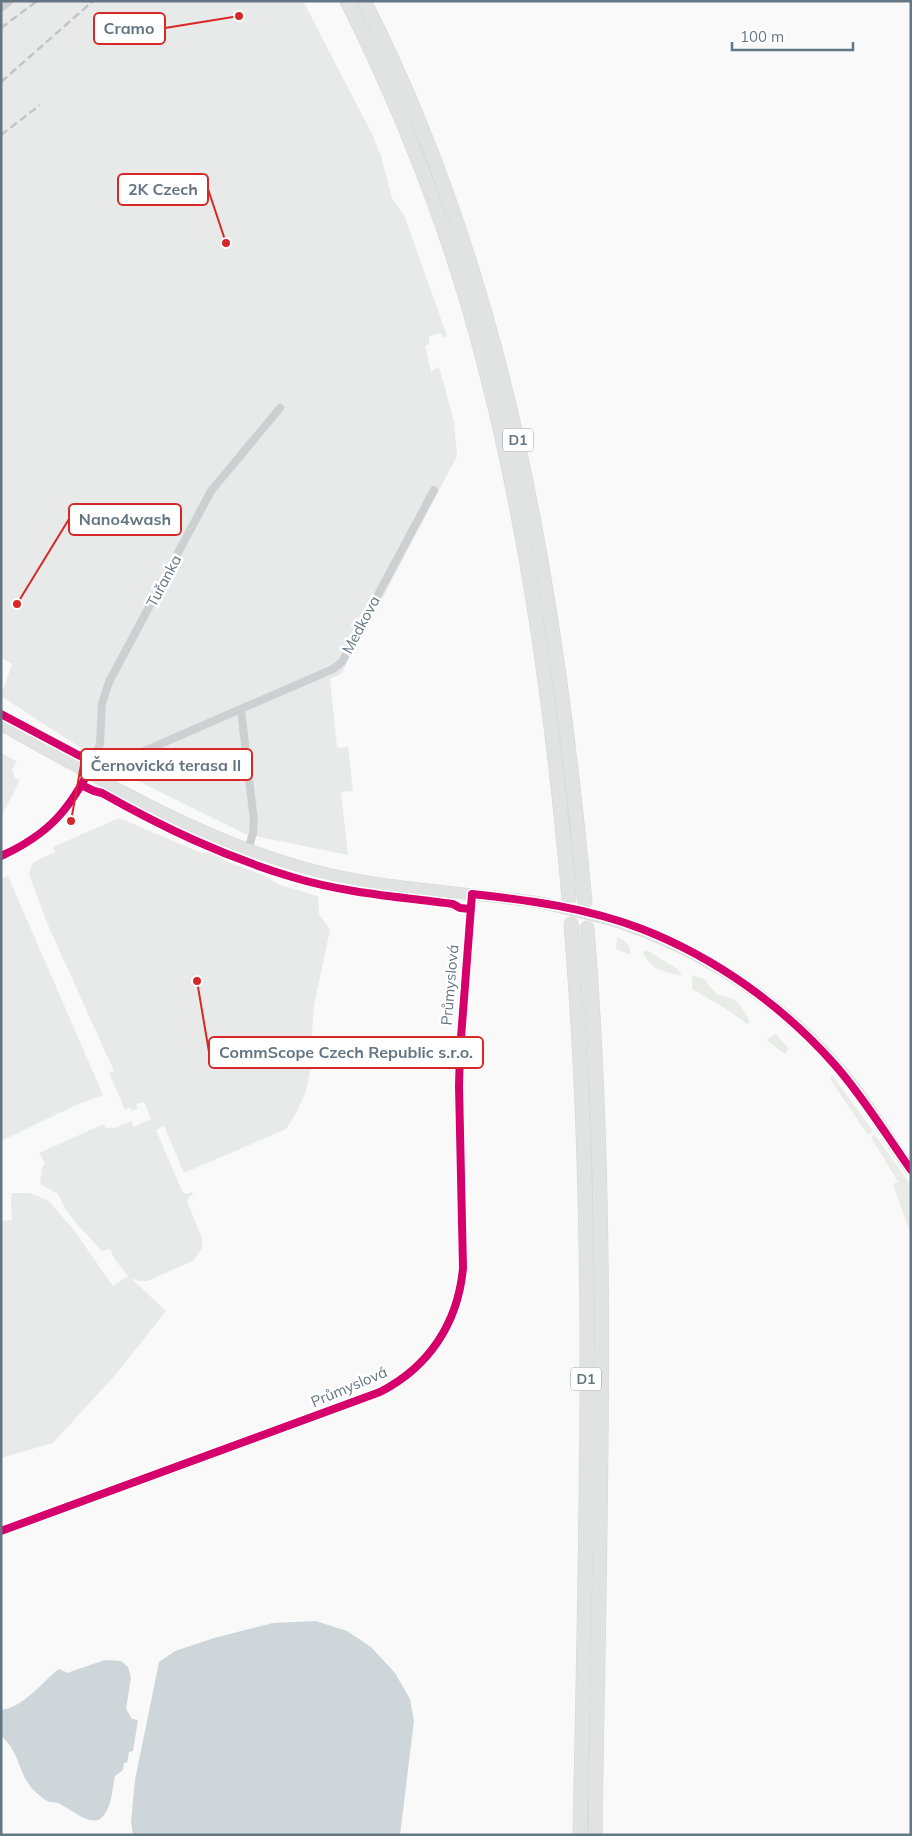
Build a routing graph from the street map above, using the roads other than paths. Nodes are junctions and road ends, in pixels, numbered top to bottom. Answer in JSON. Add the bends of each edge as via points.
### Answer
{"nodes":[{"id":1,"x":10,"y":1,"type":"edge"},
{"id":2,"x":347,"y":1,"type":"edge"},
{"id":3,"x":364,"y":1,"type":"edge"},
{"id":4,"x":1,"y":8,"type":"edge"},
{"id":5,"x":280,"y":408,"type":"dead end"},
{"id":6,"x":434,"y":490,"type":"dead end"},
{"id":7,"x":241,"y":710,"type":"junction"},
{"id":8,"x":1,"y":725,"type":"edge"},
{"id":9,"x":142,"y":752,"type":"dead end"},
{"id":10,"x":88,"y":773,"type":"junction"},
{"id":11,"x":248,"y":850,"type":"junction"},
{"id":12,"x":1,"y":856,"type":"edge"},
{"id":13,"x":472,"y":894,"type":"junction"},
{"id":14,"x":569,"y":898,"type":"dead end"},
{"id":15,"x":585,"y":902,"type":"dead end"},
{"id":16,"x":571,"y":924,"type":"dead end"},
{"id":17,"x":587,"y":928,"type":"dead end"},
{"id":18,"x":911,"y":1170,"type":"edge"},
{"id":19,"x":1,"y":1532,"type":"edge"},
{"id":20,"x":596,"y":1789,"type":"junction"},
{"id":21,"x":580,"y":1835,"type":"edge"},
{"id":22,"x":595,"y":1835,"type":"edge"},
{"id":23,"x":602,"y":1835,"type":"edge"}],
"edges":[{"from":1,"to":4,"type":"street"},
{"from":2,"to":14,"type":"highway","number":"D1","via":[[402,120],[439,217],[493,399],[539,641]]},
{"from":3,"to":15,"type":"highway","number":"D1","via":[[408,96],[460,228],[510,402],[556,648]]},
{"from":5,"to":10,"type":"street","name":"Tuřanka","via":[[212,491],[109,682],[102,704],[100,744]]},
{"from":6,"to":7,"type":"street","name":"Medkova","via":[[342,662]]},
{"from":7,"to":9,"type":"street","name":"Medkova"},
{"from":7,"to":11,"type":"street","via":[[254,821]]},
{"from":8,"to":10,"type":"street"},
{"from":10,"to":11,"type":"street","via":[[198,830]]},
{"from":10,"to":12,"type":"street","name":"Tuřanka","via":[[74,798],[50,826],[31,841]]},
{"from":11,"to":13,"type":"street","via":[[344,878]]},
{"from":13,"to":18,"type":"street","bridge":true,"via":[[543,903],[612,920],[641,929],[723,970],[774,1006],[820,1049],[849,1082]]},
{"from":13,"to":19,"type":"street","name":"Průmyslová","via":[[459,1060],[463,1268],[457,1305],[436,1346],[412,1372],[380,1392]]},
{"from":16,"to":21,"type":"highway","number":"D1","via":[[582,1104],[587,1347]]},
{"from":17,"to":20,"type":"highway","number":"D1","via":[[598,1104],[602,1348]]},
{"from":20,"to":22,"type":"highway","number":"D1"},
{"from":20,"to":23,"type":"highway"}]}
